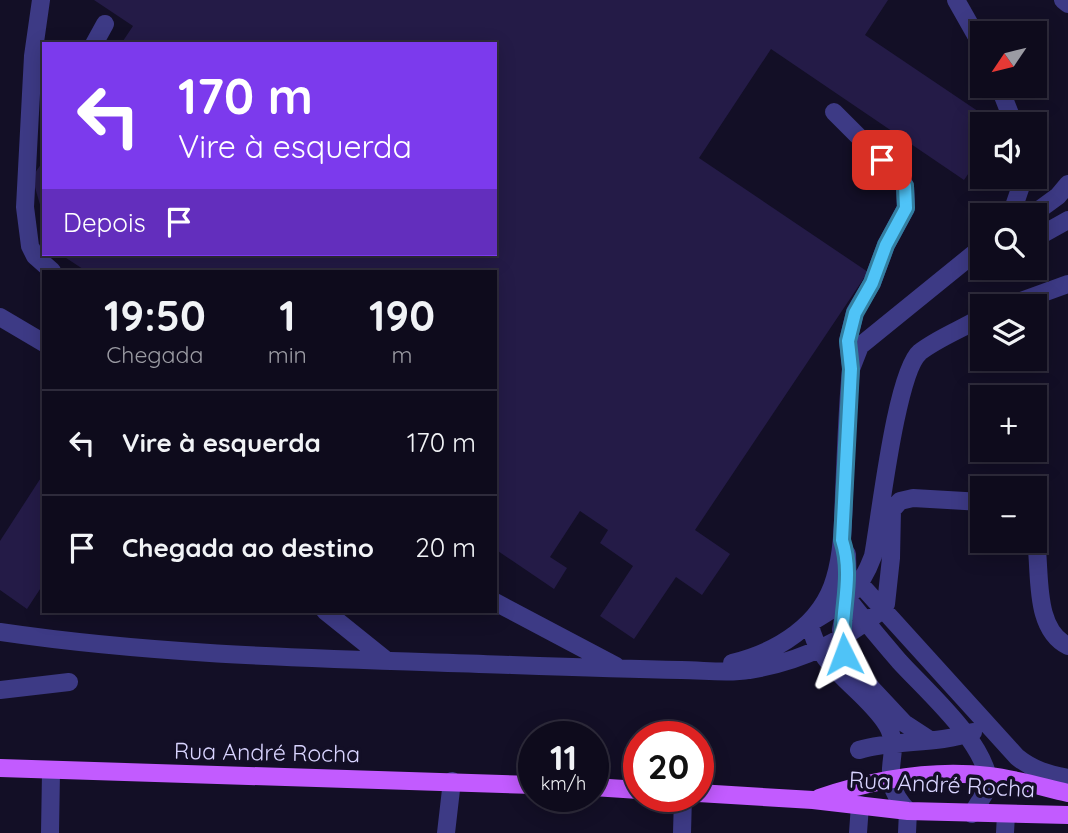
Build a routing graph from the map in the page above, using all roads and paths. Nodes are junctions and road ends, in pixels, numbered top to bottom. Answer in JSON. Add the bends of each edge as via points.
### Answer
{"nodes":[{"id":1,"x":41,"y":0,"type":"edge"},
{"id":2,"x":956,"y":0,"type":"edge"},
{"id":3,"x":1063,"y":0,"type":"edge"},
{"id":4,"x":1068,"y":4,"type":"edge"},
{"id":5,"x":105,"y":24,"type":"dead end"},
{"id":6,"x":970,"y":25,"type":"edge"},
{"id":7,"x":95,"y":42,"type":"edge"},
{"id":8,"x":834,"y":112,"type":"dead end"},
{"id":9,"x":42,"y":142,"type":"edge"},
{"id":10,"x":28,"y":169,"type":"junction"},
{"id":11,"x":1068,"y":184,"type":"edge"},
{"id":12,"x":1047,"y":204,"type":"edge"},
{"id":13,"x":1068,"y":220,"type":"edge"},
{"id":14,"x":1047,"y":232,"type":"edge"},
{"id":15,"x":970,"y":257,"type":"edge"},
{"id":16,"x":51,"y":270,"type":"edge"},
{"id":17,"x":1068,"y":284,"type":"edge"},
{"id":18,"x":1040,"y":294,"type":"edge"},
{"id":19,"x":0,"y":317,"type":"edge"},
{"id":20,"x":970,"y":324,"type":"edge"},
{"id":21,"x":42,"y":342,"type":"edge"},
{"id":22,"x":851,"y":369,"type":"junction"},
{"id":23,"x":884,"y":484,"type":"junction"},
{"id":24,"x":912,"y":498,"type":"junction"},
{"id":25,"x":970,"y":501,"type":"edge"},
{"id":26,"x":842,"y":540,"type":"junction"},
{"id":27,"x":1037,"y":553,"type":"edge"},
{"id":28,"x":861,"y":585,"type":"junction"},
{"id":29,"x":847,"y":598,"type":"junction"},
{"id":30,"x":497,"y":603,"type":"edge"},
{"id":31,"x":882,"y":610,"type":"junction"},
{"id":32,"x":336,"y":614,"type":"edge"},
{"id":33,"x":810,"y":622,"type":"junction"},
{"id":34,"x":866,"y":623,"type":"junction"},
{"id":35,"x":0,"y":632,"type":"edge"},
{"id":36,"x":841,"y":639,"type":"junction"},
{"id":37,"x":1068,"y":646,"type":"edge"},
{"id":38,"x":819,"y":651,"type":"junction"},
{"id":39,"x":386,"y":660,"type":"junction"},
{"id":40,"x":622,"y":669,"type":"junction"},
{"id":41,"x":705,"y":670,"type":"junction"},
{"id":42,"x":69,"y":682,"type":"dead end"},
{"id":43,"x":0,"y":691,"type":"edge"},
{"id":44,"x":965,"y":735,"type":"junction"},
{"id":45,"x":997,"y":735,"type":"junction"},
{"id":46,"x":930,"y":740,"type":"junction"},
{"id":47,"x":872,"y":744,"type":"junction"},
{"id":48,"x":977,"y":750,"type":"junction"},
{"id":49,"x":0,"y":768,"type":"edge"},
{"id":50,"x":51,"y":772,"type":"junction"},
{"id":51,"x":989,"y":776,"type":"junction"},
{"id":52,"x":890,"y":778,"type":"junction"},
{"id":53,"x":1068,"y":778,"type":"edge"},
{"id":54,"x":452,"y":781,"type":"junction"},
{"id":55,"x":518,"y":784,"type":"edge"},
{"id":56,"x":1068,"y":793,"type":"edge"},
{"id":57,"x":714,"y":794,"type":"edge"},
{"id":58,"x":813,"y":800,"type":"junction"},
{"id":59,"x":860,"y":805,"type":"junction"},
{"id":60,"x":908,"y":811,"type":"junction"},
{"id":61,"x":683,"y":812,"type":"edge"},
{"id":62,"x":972,"y":814,"type":"junction"},
{"id":63,"x":1006,"y":814,"type":"junction"},
{"id":64,"x":1068,"y":816,"type":"edge"},
{"id":65,"x":50,"y":833,"type":"edge"},
{"id":66,"x":446,"y":833,"type":"edge"},
{"id":67,"x":682,"y":833,"type":"edge"},
{"id":68,"x":858,"y":833,"type":"edge"},
{"id":69,"x":907,"y":833,"type":"edge"},
{"id":70,"x":1005,"y":833,"type":"edge"}],
"edges":[{"from":1,"to":10,"type":"street","via":[[33,56]]},
{"from":2,"to":6,"type":"street"},
{"from":3,"to":4,"type":"street"},
{"from":5,"to":7,"type":"street"},
{"from":8,"to":22,"type":"street","via":[[898,176],[907,197],[906,208],[855,313],[848,341]]},
{"from":9,"to":10,"type":"street"},
{"from":10,"to":16,"type":"street","via":[[25,207],[30,246]]},
{"from":11,"to":12,"type":"street"},
{"from":13,"to":14,"type":"street"},
{"from":15,"to":22,"type":"street","via":[[860,346]]},
{"from":17,"to":18,"type":"street"},
{"from":19,"to":21,"type":"street"},
{"from":20,"to":23,"type":"street","via":[[920,353],[911,364]]},
{"from":22,"to":26,"type":"street"},
{"from":23,"to":24,"type":"street"},
{"from":23,"to":28,"type":"street","via":[[873,556]]},
{"from":24,"to":25,"type":"street"},
{"from":24,"to":31,"type":"street","via":[[900,501],[892,510],[891,558]]},
{"from":26,"to":29,"type":"street","via":[[847,554]]},
{"from":26,"to":33,"type":"street","via":[[830,590]]},
{"from":27,"to":37,"type":"street","via":[[1044,618],[1056,640]]},
{"from":28,"to":29,"type":"street"},
{"from":28,"to":31,"type":"street"},
{"from":29,"to":33,"type":"street"},
{"from":29,"to":34,"type":"street"},
{"from":29,"to":36,"type":"street"},
{"from":30,"to":40,"type":"street"},
{"from":31,"to":34,"type":"street"},
{"from":31,"to":45,"type":"street"},
{"from":32,"to":39,"type":"street"},
{"from":33,"to":38,"type":"street"},
{"from":33,"to":41,"type":"street","via":[[771,650]]},
{"from":34,"to":36,"type":"street"},
{"from":34,"to":44,"type":"street"},
{"from":35,"to":39,"type":"street","via":[[198,653]]},
{"from":36,"to":38,"type":"street"},
{"from":36,"to":46,"type":"street","via":[[848,663],[904,723]]},
{"from":38,"to":41,"type":"street","via":[[746,671]]},
{"from":38,"to":47,"type":"street","via":[[889,729]]},
{"from":39,"to":40,"type":"street"},
{"from":40,"to":41,"type":"street"},
{"from":42,"to":43,"type":"street"},
{"from":44,"to":45,"type":"street"},
{"from":44,"to":46,"type":"street"},
{"from":44,"to":48,"type":"street"},
{"from":45,"to":48,"type":"street"},
{"from":45,"to":53,"type":"street","via":[[1029,768]]},
{"from":46,"to":47,"type":"street"},
{"from":47,"to":52,"type":"street"},
{"from":48,"to":51,"type":"street"},
{"from":49,"to":50,"type":"main road","name":"Rua André Rocha"},
{"from":50,"to":54,"type":"main road","name":"Rua André Rocha"},
{"from":50,"to":65,"type":"street"},
{"from":51,"to":52,"type":"main road","name":"Rua André Rocha"},
{"from":51,"to":56,"type":"main road","name":"Rua André Rocha"},
{"from":51,"to":62,"type":"street","via":[[986,793]]},
{"from":52,"to":58,"type":"main road","name":"Rua André Rocha"},
{"from":52,"to":60,"type":"street","via":[[896,799]]},
{"from":54,"to":55,"type":"main road","name":"Rua André Rocha"},
{"from":54,"to":66,"type":"street"},
{"from":57,"to":58,"type":"main road","name":"Rua André Rocha"},
{"from":58,"to":59,"type":"main road","name":"Rua André Rocha"},
{"from":59,"to":60,"type":"main road","name":"Rua André Rocha"},
{"from":59,"to":68,"type":"street"},
{"from":60,"to":62,"type":"main road","name":"Rua André Rocha"},
{"from":60,"to":69,"type":"street"},
{"from":61,"to":67,"type":"street"},
{"from":62,"to":63,"type":"main road","name":"Rua André Rocha"},
{"from":63,"to":64,"type":"main road","name":"Rua André Rocha"},
{"from":63,"to":70,"type":"street"}]}
